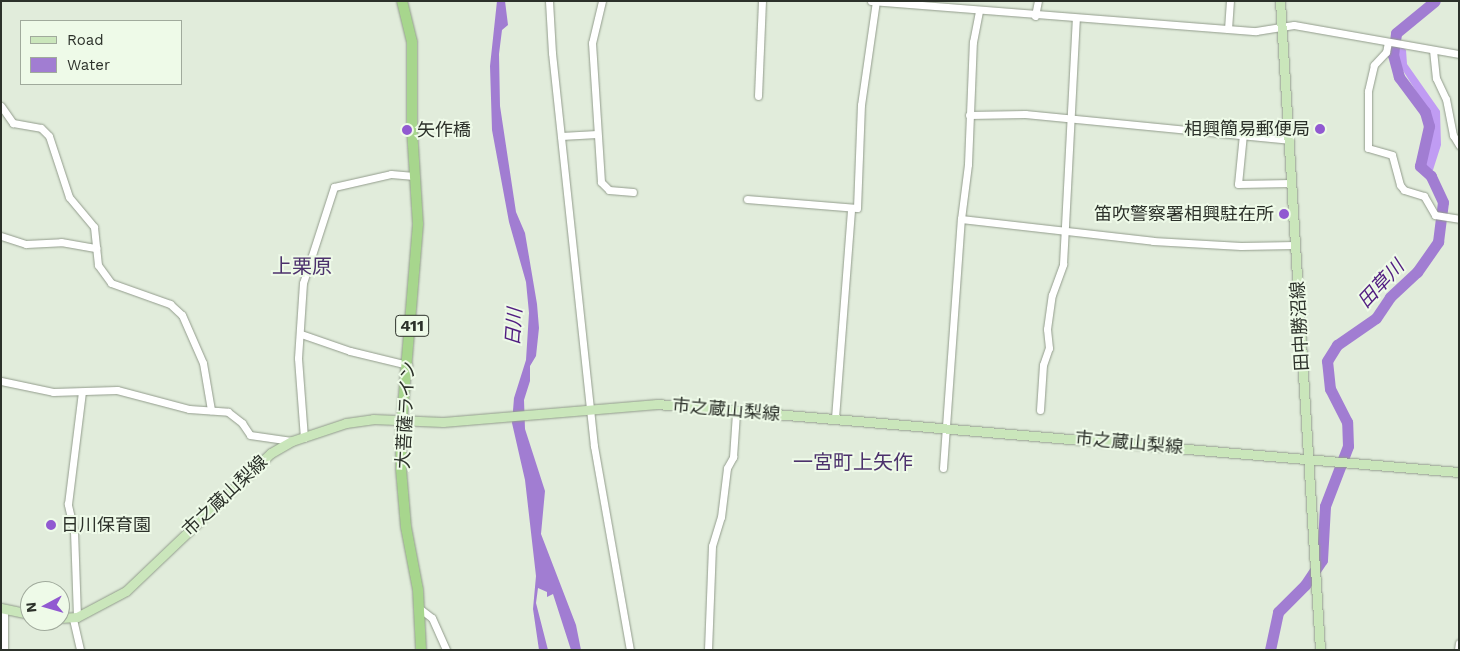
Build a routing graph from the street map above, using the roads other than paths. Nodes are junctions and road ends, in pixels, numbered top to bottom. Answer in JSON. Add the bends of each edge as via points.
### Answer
{"nodes":[{"id":1,"x":402,"y":1,"type":"edge"},
{"id":2,"x":549,"y":1,"type":"edge"},
{"id":3,"x":602,"y":1,"type":"edge"},
{"id":4,"x":762,"y":1,"type":"edge"},
{"id":5,"x":871,"y":1,"type":"edge"},
{"id":6,"x":876,"y":1,"type":"edge"},
{"id":7,"x":1038,"y":1,"type":"edge"},
{"id":8,"x":1230,"y":1,"type":"edge"},
{"id":9,"x":1280,"y":1,"type":"edge"},
{"id":10,"x":928,"y":3,"type":"edge"},
{"id":11,"x":979,"y":11,"type":"junction"},
{"id":12,"x":1035,"y":16,"type":"junction"},
{"id":13,"x":1076,"y":19,"type":"junction"},
{"id":14,"x":1281,"y":27,"type":"junction"},
{"id":15,"x":1228,"y":29,"type":"junction"},
{"id":16,"x":1389,"y":42,"type":"junction"},
{"id":17,"x":1433,"y":50,"type":"junction"},
{"id":18,"x":1459,"y":54,"type":"edge"},
{"id":19,"x":758,"y":96,"type":"dead end"},
{"id":20,"x":1,"y":106,"type":"edge"},
{"id":21,"x":969,"y":115,"type":"junction"},
{"id":22,"x":1072,"y":120,"type":"junction"},
{"id":23,"x":597,"y":134,"type":"junction"},
{"id":24,"x":1243,"y":134,"type":"junction"},
{"id":25,"x":561,"y":136,"type":"junction"},
{"id":26,"x":1289,"y":140,"type":"junction"},
{"id":27,"x":1459,"y":145,"type":"edge"},
{"id":28,"x":414,"y":176,"type":"junction"},
{"id":29,"x":1291,"y":183,"type":"junction"},
{"id":30,"x":632,"y":192,"type":"dead end"},
{"id":31,"x":747,"y":199,"type":"dead end"},
{"id":32,"x":851,"y":210,"type":"junction"},
{"id":33,"x":1455,"y":218,"type":"edge"},
{"id":34,"x":961,"y":219,"type":"junction"},
{"id":35,"x":1065,"y":229,"type":"junction"},
{"id":36,"x":1,"y":236,"type":"edge"},
{"id":37,"x":1295,"y":246,"type":"junction"},
{"id":38,"x":96,"y":248,"type":"junction"},
{"id":39,"x":301,"y":334,"type":"junction"},
{"id":40,"x":408,"y":364,"type":"junction"},
{"id":41,"x":2,"y":380,"type":"edge"},
{"id":42,"x":82,"y":392,"type":"junction"},
{"id":43,"x":590,"y":408,"type":"junction"},
{"id":44,"x":211,"y":410,"type":"junction"},
{"id":45,"x":1040,"y":410,"type":"dead end"},
{"id":46,"x":736,"y":413,"type":"junction"},
{"id":47,"x":835,"y":418,"type":"junction"},
{"id":48,"x":402,"y":419,"type":"junction"},
{"id":49,"x":946,"y":428,"type":"junction"},
{"id":50,"x":304,"y":438,"type":"junction"},
{"id":51,"x":292,"y":442,"type":"junction"},
{"id":52,"x":1308,"y":457,"type":"junction"},
{"id":53,"x":943,"y":468,"type":"dead end"},
{"id":54,"x":1459,"y":472,"type":"edge"},
{"id":55,"x":3,"y":608,"type":"edge"},
{"id":56,"x":419,"y":608,"type":"junction"},
{"id":57,"x":20,"y":612,"type":"edge"},
{"id":58,"x":70,"y":618,"type":"edge"},
{"id":59,"x":75,"y":618,"type":"junction"},
{"id":60,"x":1459,"y":643,"type":"edge"},
{"id":61,"x":4,"y":650,"type":"edge"},
{"id":62,"x":80,"y":650,"type":"edge"},
{"id":63,"x":421,"y":650,"type":"edge"},
{"id":64,"x":446,"y":650,"type":"edge"},
{"id":65,"x":630,"y":650,"type":"edge"},
{"id":66,"x":708,"y":650,"type":"edge"},
{"id":67,"x":1320,"y":650,"type":"edge"},
{"id":68,"x":1458,"y":650,"type":"edge"}],
"edges":[{"from":1,"to":28,"type":"highway","name":"大菩薩ライン","number":"411","via":[[412,42]]},
{"from":2,"to":25,"type":"street"},
{"from":3,"to":23,"type":"street","via":[[592,43],[597,88]]},
{"from":4,"to":19,"type":"street"},
{"from":5,"to":6,"type":"street"},
{"from":6,"to":10,"type":"street"},
{"from":6,"to":32,"type":"street","via":[[861,105],[857,208]]},
{"from":7,"to":12,"type":"street"},
{"from":8,"to":15,"type":"street"},
{"from":9,"to":14,"type":"main road","name":"田中勝沼線"},
{"from":10,"to":11,"type":"street"},
{"from":11,"to":12,"type":"street"},
{"from":11,"to":21,"type":"street","via":[[973,42]]},
{"from":12,"to":13,"type":"street"},
{"from":13,"to":15,"type":"street"},
{"from":13,"to":22,"type":"street"},
{"from":14,"to":15,"type":"street","via":[[1256,31]]},
{"from":14,"to":16,"type":"street","via":[[1294,25]]},
{"from":14,"to":26,"type":"main road","name":"田中勝沼線"},
{"from":16,"to":17,"type":"street"},
{"from":16,"to":33,"type":"street","via":[[1386,52],[1374,65],[1368,91],[1368,148],[1392,155],[1400,185],[1404,190],[1424,196],[1436,216]]},
{"from":17,"to":18,"type":"street"},
{"from":17,"to":27,"type":"street","via":[[1436,78],[1446,98],[1453,135]]},
{"from":20,"to":38,"type":"street","via":[[13,123],[41,128],[49,136],[69,197],[94,227]]},
{"from":21,"to":22,"type":"street","via":[[1025,114]]},
{"from":21,"to":34,"type":"street","via":[[968,164]]},
{"from":22,"to":24,"type":"street"},
{"from":22,"to":35,"type":"street"},
{"from":23,"to":25,"type":"street"},
{"from":23,"to":30,"type":"street","via":[[601,182],[609,190]]},
{"from":24,"to":26,"type":"street"},
{"from":24,"to":29,"type":"street","via":[[1238,184]]},
{"from":25,"to":43,"type":"street"},
{"from":26,"to":29,"type":"main road","name":"田中勝沼線"},
{"from":28,"to":39,"type":"street","via":[[391,174],[334,187],[303,283]]},
{"from":28,"to":40,"type":"highway","name":"大菩薩ライン","number":"411","via":[[418,224]]},
{"from":29,"to":37,"type":"main road","name":"田中勝沼線"},
{"from":31,"to":32,"type":"street"},
{"from":32,"to":47,"type":"street"},
{"from":34,"to":35,"type":"street"},
{"from":34,"to":49,"type":"street"},
{"from":35,"to":37,"type":"street","via":[[1153,241]]},
{"from":35,"to":45,"type":"street","via":[[1063,264],[1052,295],[1047,329],[1049,348],[1043,365]]},
{"from":36,"to":38,"type":"street","via":[[17,243],[61,242]]},
{"from":37,"to":52,"type":"main road","name":"田中勝沼線"},
{"from":38,"to":44,"type":"street","via":[[98,265],[111,282],[170,304],[182,315],[203,363]]},
{"from":39,"to":40,"type":"street","via":[[350,351]]},
{"from":39,"to":50,"type":"street","via":[[298,358]]},
{"from":40,"to":48,"type":"highway","name":"大菩薩ライン","number":"411"},
{"from":41,"to":42,"type":"street","via":[[53,392]]},
{"from":42,"to":44,"type":"street","via":[[117,390],[190,409]]},
{"from":42,"to":59,"type":"street","via":[[68,504],[74,531]]},
{"from":43,"to":46,"type":"main road","name":"市之蔵山梨線","via":[[657,404]]},
{"from":43,"to":48,"type":"main road","name":"市之蔵山梨線","via":[[443,422]]},
{"from":43,"to":65,"type":"street","via":[[601,495]]},
{"from":44,"to":51,"type":"street","via":[[234,416],[250,435]]},
{"from":46,"to":47,"type":"main road","name":"市之蔵山梨線"},
{"from":46,"to":66,"type":"street","via":[[733,457],[726,468],[721,517],[712,546]]},
{"from":47,"to":49,"type":"main road","name":"市之蔵山梨線"},
{"from":48,"to":50,"type":"main road","name":"市之蔵山梨線","via":[[346,423]]},
{"from":48,"to":56,"type":"highway","name":"大菩薩ライン","number":"411","via":[[403,500]]},
{"from":49,"to":52,"type":"main road","name":"市之蔵山梨線"},
{"from":49,"to":53,"type":"street"},
{"from":50,"to":51,"type":"main road","name":"市之蔵山梨線"},
{"from":51,"to":59,"type":"main road","name":"市之蔵山梨線","via":[[254,467],[126,591]]},
{"from":52,"to":54,"type":"main road","name":"市之蔵山梨線"},
{"from":52,"to":67,"type":"main road","name":"田中勝沼線"},
{"from":55,"to":57,"type":"main road"},
{"from":55,"to":61,"type":"street"},
{"from":56,"to":63,"type":"highway","name":"大菩薩ライン","number":"411"},
{"from":56,"to":64,"type":"street","via":[[432,618]]},
{"from":58,"to":59,"type":"main road"},
{"from":59,"to":62,"type":"street"},
{"from":60,"to":68,"type":"street"}]}
